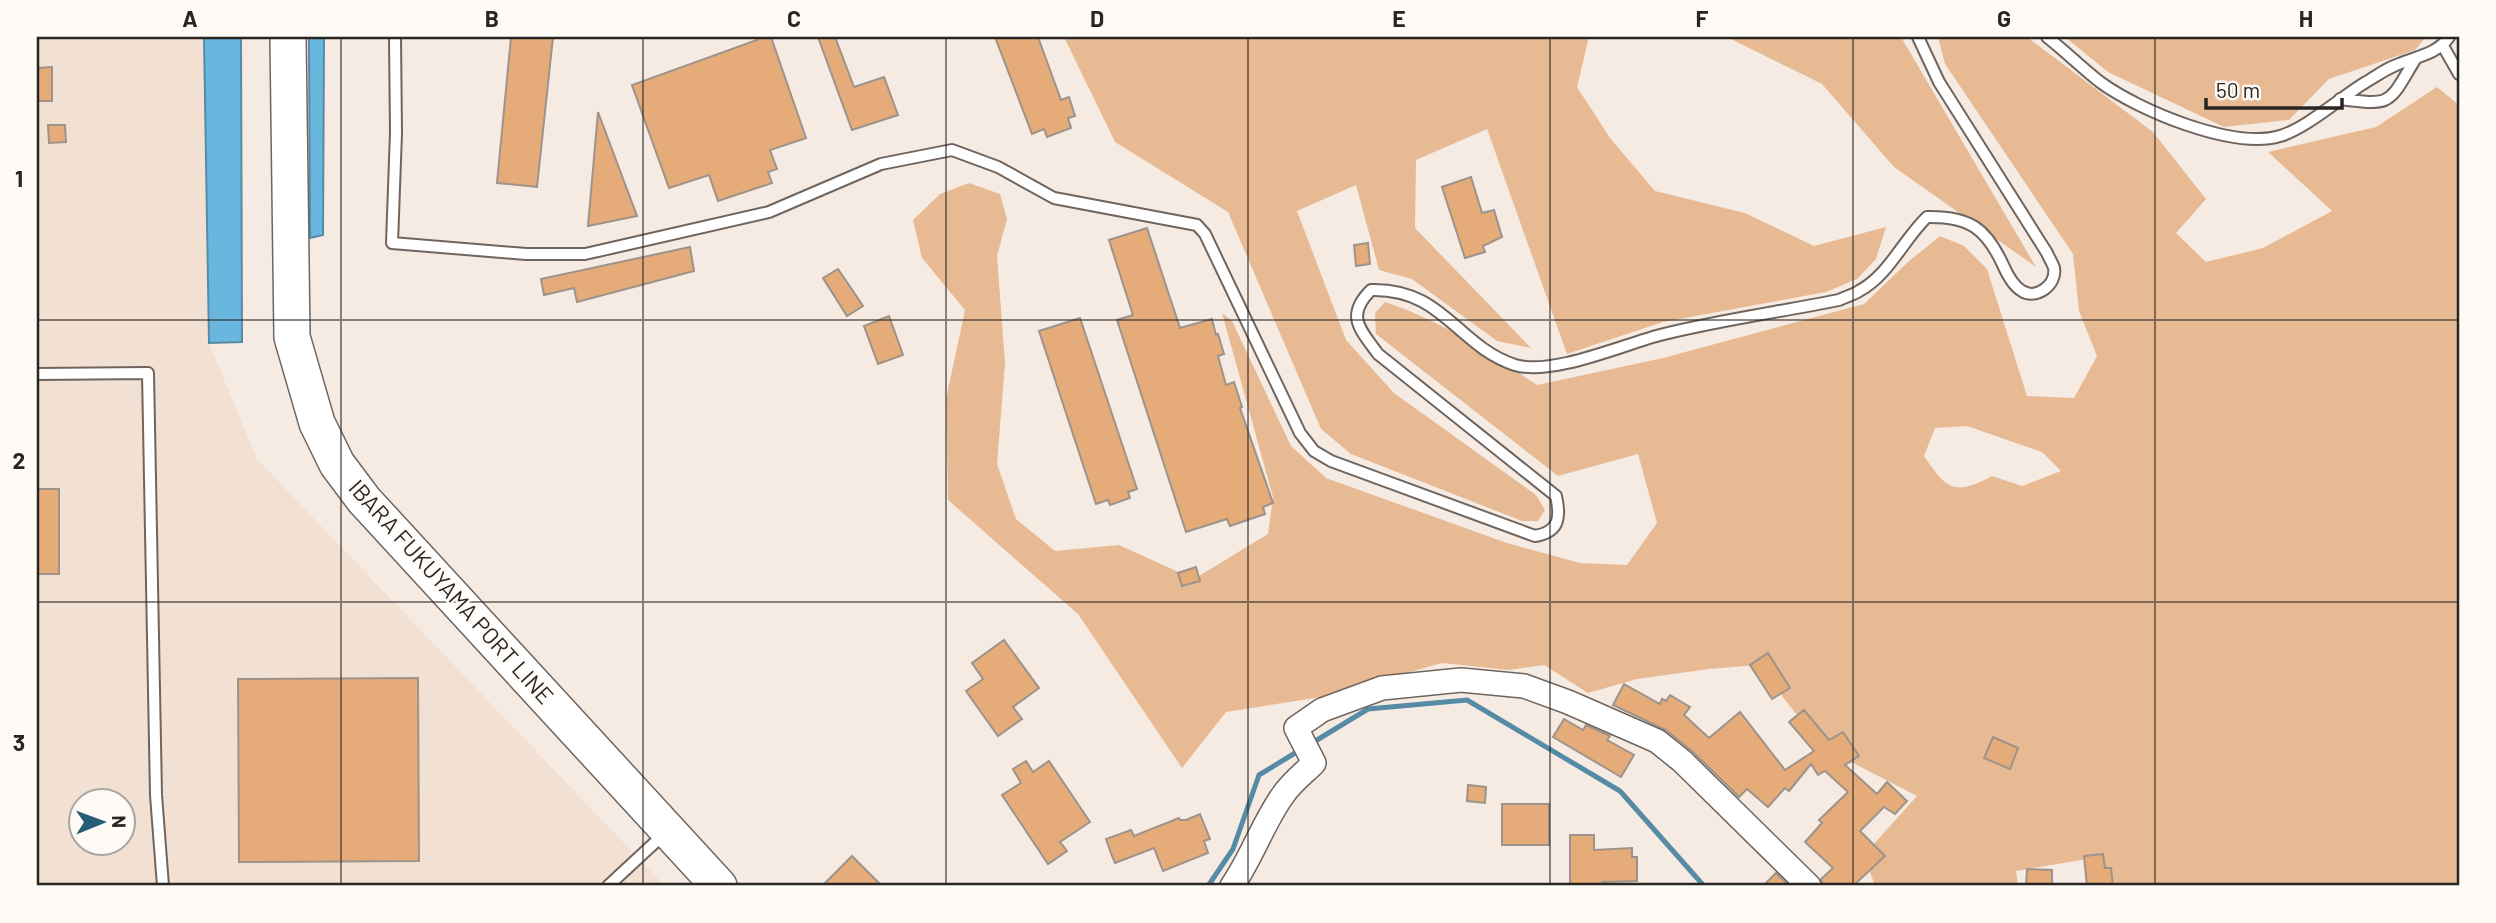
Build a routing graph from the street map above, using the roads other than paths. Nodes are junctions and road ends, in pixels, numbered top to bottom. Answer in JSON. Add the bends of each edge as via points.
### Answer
{"nodes":[{"id":1,"x":267,"y":37,"type":"edge"},
{"id":2,"x":288,"y":37,"type":"edge"},
{"id":3,"x":395,"y":37,"type":"edge"},
{"id":4,"x":1918,"y":37,"type":"edge"},
{"id":5,"x":2047,"y":37,"type":"edge"},
{"id":6,"x":2446,"y":41,"type":"edge"},
{"id":7,"x":2416,"y":58,"type":"junction"},
{"id":8,"x":2459,"y":74,"type":"edge"},
{"id":9,"x":2340,"y":99,"type":"junction"},
{"id":10,"x":37,"y":374,"type":"edge"},
{"id":11,"x":659,"y":839,"type":"junction"},
{"id":12,"x":163,"y":886,"type":"edge"},
{"id":13,"x":608,"y":886,"type":"edge"},
{"id":14,"x":687,"y":886,"type":"edge"},
{"id":15,"x":719,"y":886,"type":"edge"},
{"id":16,"x":1232,"y":886,"type":"edge"},
{"id":17,"x":1809,"y":886,"type":"edge"}],
"edges":[{"from":1,"to":11,"type":"main road","name":"IBARA FUKUYAMA PORT LINE","via":[[269,338],[298,429],[346,512]]},
{"from":2,"to":11,"type":"main road","name":"IBARA FUKUYAMA PORT LINE","via":[[292,337],[317,423],[337,464],[364,500]]},
{"from":3,"to":4,"type":"lane","via":[[392,243],[585,254],[769,212],[881,164],[952,150],[998,167],[1054,198],[1197,225],[1300,433],[1314,451],[1535,536],[1556,525],[1560,512],[1556,496],[1378,354],[1359,327],[1356,313],[1360,302],[1371,290],[1410,295],[1426,302],[1492,354],[1516,365],[1555,365],[1661,335],[1839,300],[1881,274],[1927,217],[1950,216],[1975,226],[1993,244],[2019,290],[2030,295],[2043,291],[2055,270],[2048,253],[1939,82]]},
{"from":5,"to":9,"type":"lane","via":[[2101,83],[2152,112],[2225,135],[2280,136]]},
{"from":6,"to":7,"type":"lane"},
{"from":6,"to":8,"type":"lane"},
{"from":7,"to":9,"type":"lane","via":[[2395,65]]},
{"from":7,"to":9,"type":"lane","via":[[2386,101],[2374,104]]},
{"from":10,"to":12,"type":"lane","via":[[148,373],[156,795]]},
{"from":11,"to":13,"type":"lane"},
{"from":11,"to":14,"type":"main road","name":"IBARA FUKUYAMA PORT LINE"},
{"from":11,"to":15,"type":"main road","name":"IBARA FUKUYAMA PORT LINE"},
{"from":16,"to":17,"type":"street","via":[[1284,794],[1314,763],[1296,728],[1321,710],[1382,688],[1461,680],[1524,686],[1657,741]]}]}
